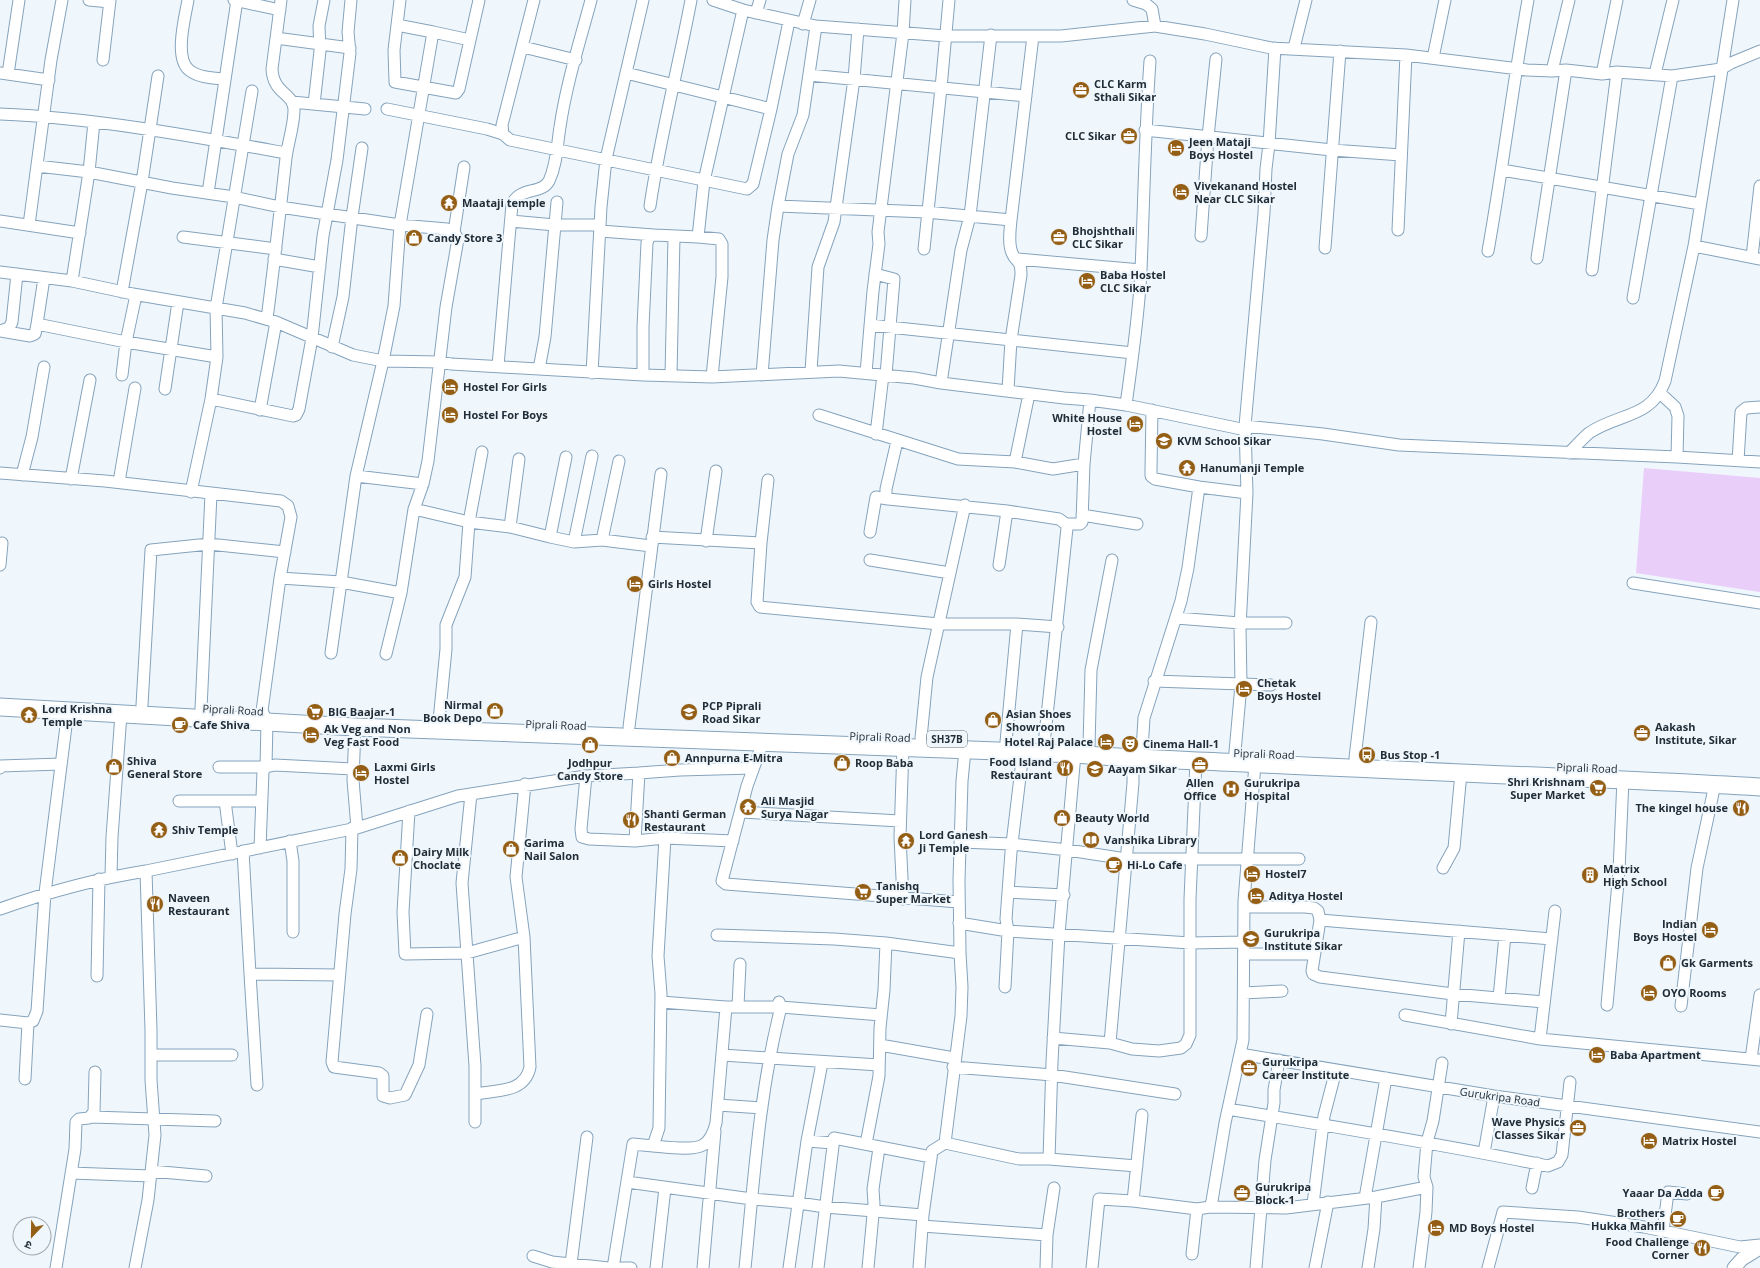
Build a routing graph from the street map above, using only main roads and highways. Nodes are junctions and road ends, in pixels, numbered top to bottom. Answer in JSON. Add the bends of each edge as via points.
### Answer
{"nodes":[{"id":1,"x":0,"y":699,"type":"edge"},
{"id":2,"x":0,"y":707,"type":"edge"},
{"id":3,"x":264,"y":716,"type":"junction"},
{"id":4,"x":1082,"y":750,"type":"junction"},
{"id":5,"x":1138,"y":754,"type":"junction"},
{"id":6,"x":1235,"y":758,"type":"junction"},
{"id":7,"x":1760,"y":776,"type":"edge"},
{"id":8,"x":1760,"y":787,"type":"edge"}],
"edges":[{"from":1,"to":3,"type":"main road","name":"Piprali Road","number":"SH37B","via":[[142,705]]},
{"from":2,"to":3,"type":"main road","via":[[121,714]]},
{"from":3,"to":4,"type":"main road","name":"Piprali Road","number":"SH37B","via":[[921,738],[1044,744]]},
{"from":3,"to":4,"type":"main road","via":[[356,727],[1023,752]]},
{"from":4,"to":5,"type":"main road"},
{"from":5,"to":6,"type":"main road","name":"Piprali Road"},
{"from":5,"to":6,"type":"main road","via":[[1196,761]]},
{"from":6,"to":7,"type":"main road","name":"Piprali Road","via":[[1355,758]]},
{"from":6,"to":8,"type":"main road","via":[[1255,764]]}]}
